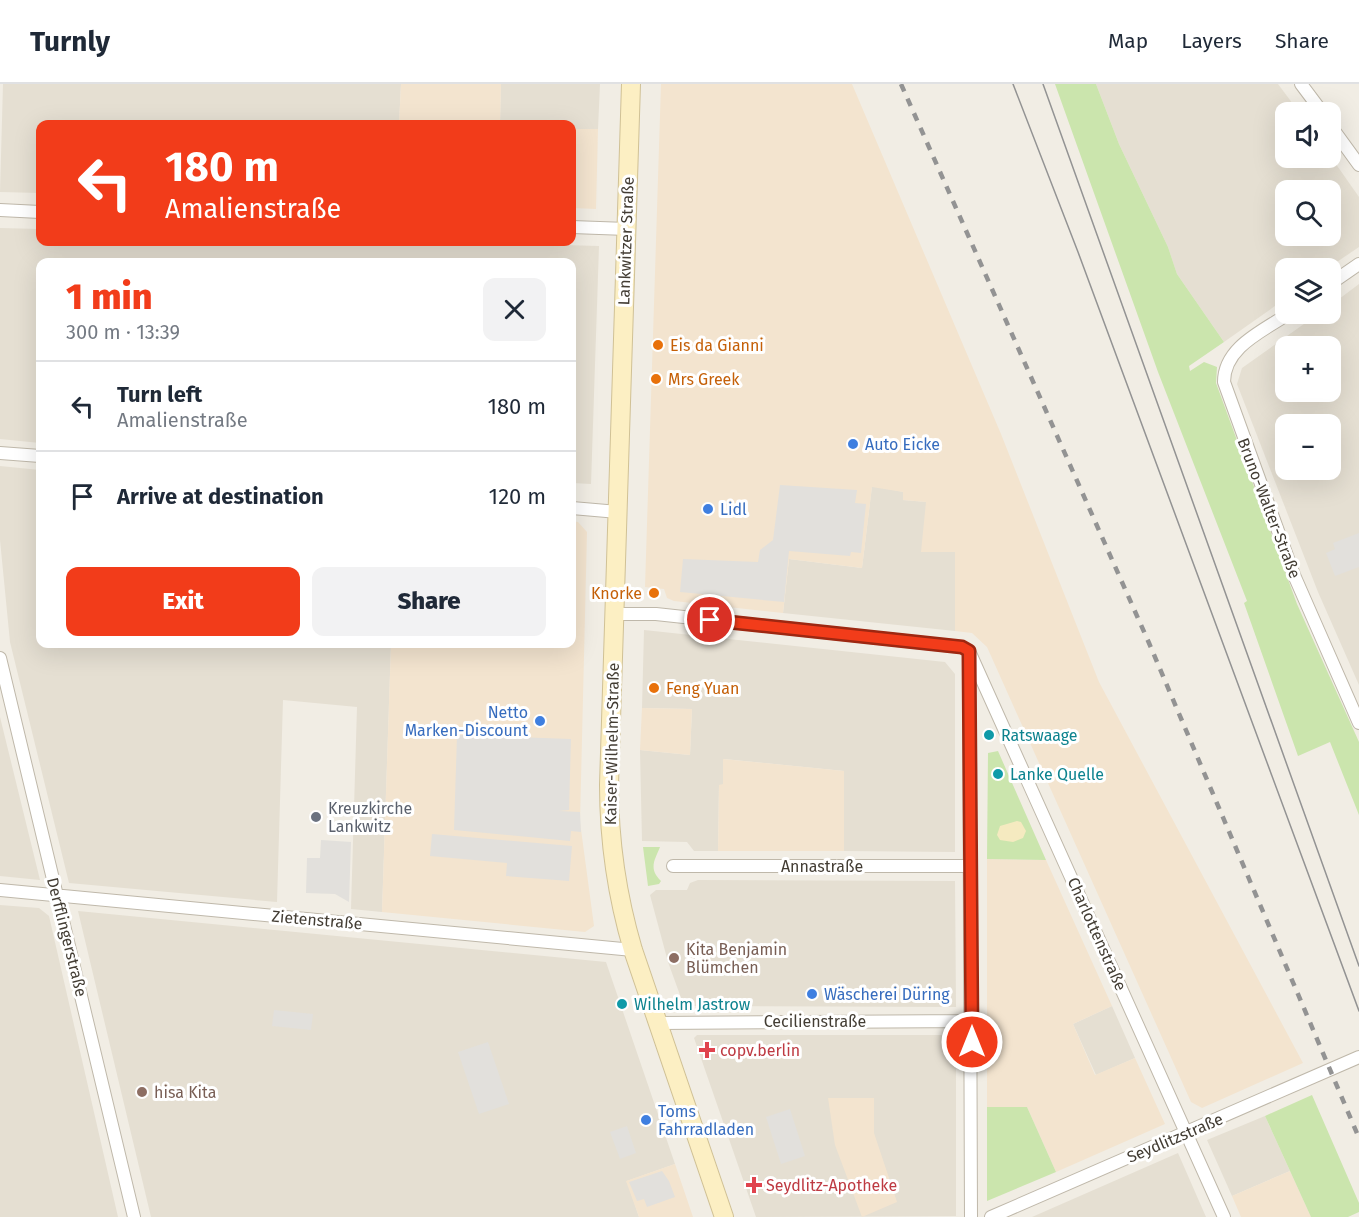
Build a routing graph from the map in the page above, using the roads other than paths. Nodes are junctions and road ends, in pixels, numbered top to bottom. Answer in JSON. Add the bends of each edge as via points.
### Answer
{"nodes":[{"id":1,"x":631,"y":84,"type":"edge"},
{"id":2,"x":1301,"y":84,"type":"edge"},
{"id":3,"x":1314,"y":102,"type":"edge"},
{"id":4,"x":1341,"y":140,"type":"edge"},
{"id":5,"x":1359,"y":165,"type":"edge"},
{"id":6,"x":0,"y":210,"type":"edge"},
{"id":7,"x":36,"y":212,"type":"edge"},
{"id":8,"x":576,"y":227,"type":"edge"},
{"id":9,"x":627,"y":229,"type":"junction"},
{"id":10,"x":1359,"y":264,"type":"edge"},
{"id":11,"x":1341,"y":276,"type":"edge"},
{"id":12,"x":1275,"y":323,"type":"edge"},
{"id":13,"x":621,"y":397,"type":"joint"},
{"id":14,"x":0,"y":453,"type":"edge"},
{"id":15,"x":36,"y":456,"type":"edge"},
{"id":16,"x":576,"y":507,"type":"edge"},
{"id":17,"x":618,"y":512,"type":"junction"},
{"id":18,"x":614,"y":614,"type":"junction"},
{"id":19,"x":969,"y":651,"type":"junction"},
{"id":20,"x":0,"y":658,"type":"edge"},
{"id":21,"x":1359,"y":723,"type":"edge"},
{"id":22,"x":673,"y":866,"type":"dead end"},
{"id":23,"x":972,"y":866,"type":"junction"},
{"id":24,"x":0,"y":890,"type":"edge"},
{"id":25,"x":58,"y":895,"type":"junction"},
{"id":26,"x":633,"y":950,"type":"junction"},
{"id":27,"x":972,"y":1021,"type":"junction"},
{"id":28,"x":658,"y":1023,"type":"junction"},
{"id":29,"x":1359,"y":1057,"type":"edge"},
{"id":30,"x":1186,"y":1133,"type":"junction"},
{"id":31,"x":134,"y":1217,"type":"edge"},
{"id":32,"x":724,"y":1217,"type":"edge"},
{"id":33,"x":971,"y":1217,"type":"edge"},
{"id":34,"x":991,"y":1217,"type":"edge"},
{"id":35,"x":1224,"y":1217,"type":"edge"}],
"edges":[{"from":1,"to":9,"type":"main road","name":"Lankwitzer Straße"},
{"from":2,"to":3,"type":"street"},
{"from":4,"to":5,"type":"street"},
{"from":6,"to":7,"type":"street"},
{"from":8,"to":9,"type":"street"},
{"from":9,"to":13,"type":"main road","name":"Lankwitzer Straße"},
{"from":10,"to":11,"type":"street"},
{"from":12,"to":21,"type":"street","name":"Bruno-Walter-Straße","via":[[1235,351],[1226,363],[1224,382],[1294,575]]},
{"from":13,"to":17,"type":"main road","name":"Kaiser-Wilhelm-Straße"},
{"from":14,"to":15,"type":"street"},
{"from":16,"to":17,"type":"street"},
{"from":17,"to":18,"type":"main road","name":"Kaiser-Wilhelm-Straße"},
{"from":18,"to":19,"type":"street","via":[[656,614],[962,647]]},
{"from":18,"to":26,"type":"main road","name":"Kaiser-Wilhelm-Straße","via":[[610,819],[617,882]]},
{"from":19,"to":23,"type":"street"},
{"from":19,"to":30,"type":"street","name":"Charlottenstraße"},
{"from":20,"to":25,"type":"street","name":"Derfflingerstraße"},
{"from":22,"to":23,"type":"street","name":"Annastraße"},
{"from":23,"to":27,"type":"street"},
{"from":24,"to":25,"type":"street","name":"Zietenstraße"},
{"from":25,"to":26,"type":"street","name":"Zietenstraße"},
{"from":25,"to":31,"type":"street","name":"Derfflingerstraße"},
{"from":26,"to":28,"type":"main road","name":"Kaiser-Wilhelm-Straße"},
{"from":27,"to":28,"type":"street","name":"Cecilienstraße"},
{"from":27,"to":33,"type":"street"},
{"from":28,"to":32,"type":"main road","name":"Kaiser-Wilhelm-Straße"},
{"from":29,"to":30,"type":"street","name":"Seydlitzstraße"},
{"from":30,"to":34,"type":"street","name":"Seydlitzstraße"},
{"from":30,"to":35,"type":"street","name":"Charlottenstraße"}]}
